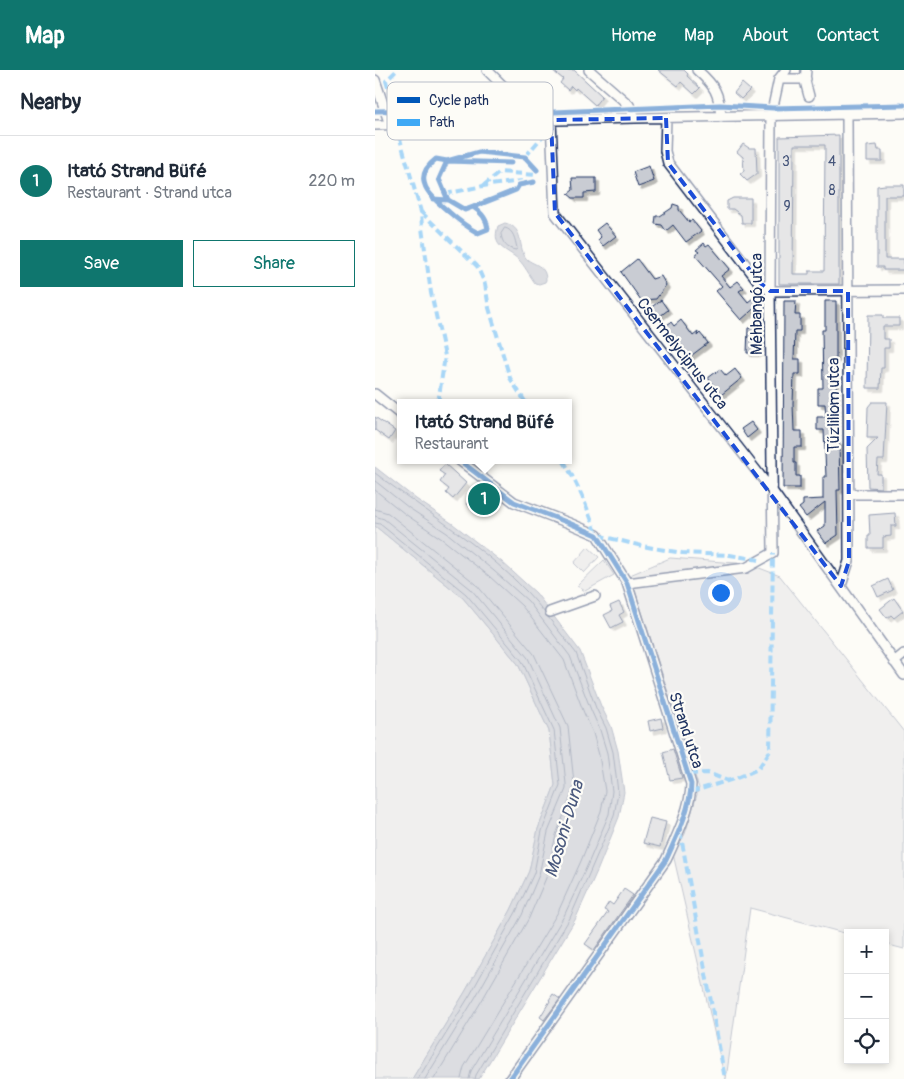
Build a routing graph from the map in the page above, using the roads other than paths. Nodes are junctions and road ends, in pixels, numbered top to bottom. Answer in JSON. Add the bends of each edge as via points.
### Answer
{"nodes":[{"id":1,"x":487,"y":70,"type":"edge"},
{"id":2,"x":589,"y":70,"type":"edge"},
{"id":3,"x":697,"y":70,"type":"edge"},
{"id":4,"x":786,"y":70,"type":"edge"},
{"id":5,"x":806,"y":74,"type":"edge"},
{"id":6,"x":779,"y":79,"type":"junction"},
{"id":7,"x":375,"y":81,"type":"edge"},
{"id":8,"x":499,"y":82,"type":"edge"},
{"id":9,"x":809,"y":96,"type":"dead end"},
{"id":10,"x":904,"y":113,"type":"edge"},
{"id":11,"x":847,"y":115,"type":"junction"},
{"id":12,"x":387,"y":116,"type":"edge"},
{"id":13,"x":771,"y":116,"type":"junction"},
{"id":14,"x":721,"y":117,"type":"junction"},
{"id":15,"x":635,"y":118,"type":"junction"},
{"id":16,"x":666,"y":118,"type":"junction"},
{"id":17,"x":553,"y":120,"type":"edge"},
{"id":18,"x":552,"y":140,"type":"edge"},
{"id":19,"x":904,"y":290,"type":"edge"},
{"id":20,"x":771,"y":291,"type":"junction"},
{"id":21,"x":848,"y":291,"type":"junction"},
{"id":22,"x":375,"y":394,"type":"edge"},
{"id":23,"x":397,"y":412,"type":"edge"},
{"id":24,"x":464,"y":464,"type":"edge"},
{"id":25,"x":773,"y":492,"type":"junction"},
{"id":26,"x":849,"y":494,"type":"junction"},
{"id":27,"x":904,"y":494,"type":"edge"},
{"id":28,"x":627,"y":583,"type":"junction"},
{"id":29,"x":841,"y":586,"type":"junction"},
{"id":30,"x":595,"y":596,"type":"dead end"},
{"id":31,"x":550,"y":612,"type":"dead end"},
{"id":32,"x":904,"y":654,"type":"edge"},
{"id":33,"x":894,"y":662,"type":"junction"},
{"id":34,"x":904,"y":675,"type":"edge"},
{"id":35,"x":509,"y":1079,"type":"edge"}],
"edges":[{"from":1,"to":8,"type":"street"},
{"from":2,"to":15,"type":"street","via":[[629,105]]},
{"from":3,"to":14,"type":"street","via":[[712,84],[720,102]]},
{"from":4,"to":6,"type":"street"},
{"from":5,"to":6,"type":"street"},
{"from":5,"to":9,"type":"street"},
{"from":6,"to":13,"type":"street","name":"Méhbangó utca"},
{"from":7,"to":12,"type":"street"},
{"from":10,"to":11,"type":"street"},
{"from":11,"to":13,"type":"street"},
{"from":11,"to":21,"type":"street","name":"Tűzliliom utca"},
{"from":13,"to":14,"type":"street"},
{"from":13,"to":20,"type":"street","name":"Méhbangó utca"},
{"from":14,"to":16,"type":"street"},
{"from":15,"to":16,"type":"street"},
{"from":15,"to":17,"type":"street"},
{"from":16,"to":20,"type":"street","via":[[668,162],[759,282]]},
{"from":18,"to":25,"type":"street","name":"Csermelyciprus utca","via":[[555,213]]},
{"from":19,"to":21,"type":"street"},
{"from":20,"to":21,"type":"street"},
{"from":20,"to":25,"type":"street","name":"Méhbangó utca"},
{"from":21,"to":26,"type":"street","name":"Tűzliliom utca"},
{"from":22,"to":23,"type":"street"},
{"from":24,"to":28,"type":"street","name":"Strand utca","via":[[514,502],[597,535]]},
{"from":25,"to":28,"type":"street","name":"Méhbangó utca","via":[[773,553],[746,568]]},
{"from":25,"to":29,"type":"street","name":"Csermelyciprus utca"},
{"from":26,"to":27,"type":"street"},
{"from":26,"to":29,"type":"street","name":"Tűzliliom utca","via":[[849,561]]},
{"from":28,"to":35,"type":"street","name":"Strand utca","via":[[689,774],[691,792],[666,860]]},
{"from":29,"to":33,"type":"street"},
{"from":30,"to":31,"type":"street"},
{"from":32,"to":33,"type":"street"},
{"from":33,"to":34,"type":"street"}]}
